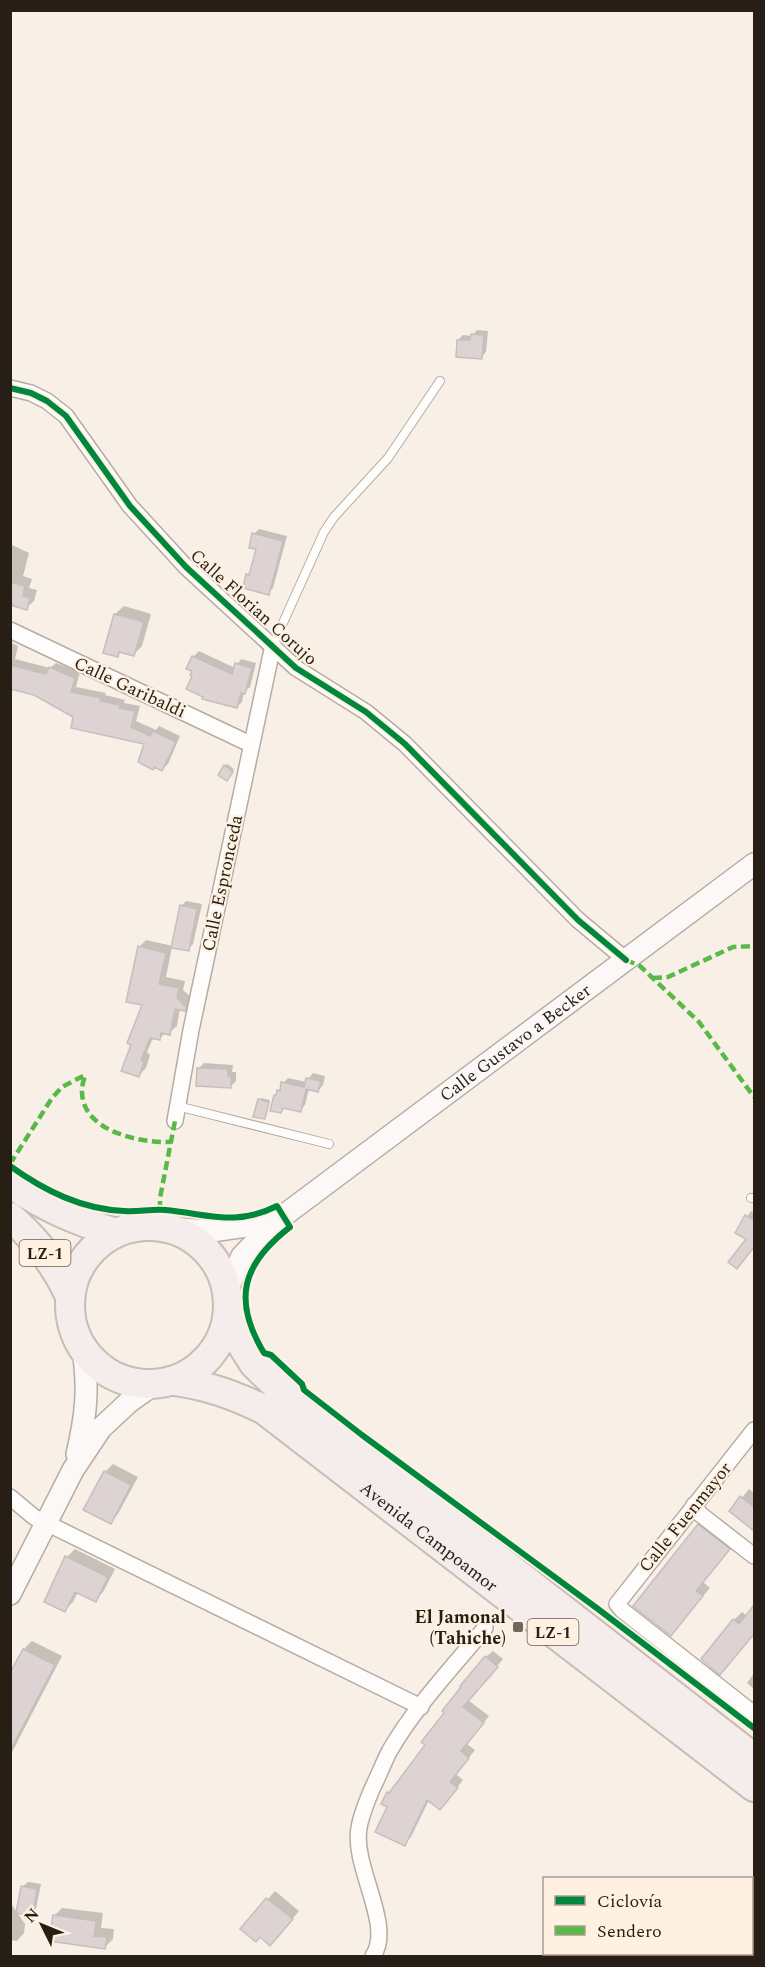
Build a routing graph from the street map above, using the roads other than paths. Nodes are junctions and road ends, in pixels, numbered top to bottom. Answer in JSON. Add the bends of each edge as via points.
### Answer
{"nodes":[{"id":1,"x":440,"y":381,"type":"dead end"},
{"id":2,"x":10,"y":388,"type":"edge"},
{"id":3,"x":10,"y":630,"type":"edge"},
{"id":4,"x":273,"y":645,"type":"junction"},
{"id":5,"x":250,"y":744,"type":"junction"},
{"id":6,"x":754,"y":864,"type":"edge"},
{"id":7,"x":626,"y":960,"type":"junction"},
{"id":8,"x":176,"y":1114,"type":"joint"},
{"id":9,"x":329,"y":1144,"type":"dead end"},
{"id":10,"x":10,"y":1183,"type":"edge"},
{"id":11,"x":10,"y":1217,"type":"edge"},
{"id":12,"x":275,"y":1222,"type":"junction"},
{"id":13,"x":177,"y":1230,"type":"junction"},
{"id":14,"x":116,"y":1233,"type":"junction"},
{"id":15,"x":70,"y":1296,"type":"junction"},
{"id":16,"x":228,"y":1298,"type":"junction"},
{"id":17,"x":83,"y":1350,"type":"junction"},
{"id":18,"x":163,"y":1383,"type":"junction"},
{"id":19,"x":754,"y":1430,"type":"edge"},
{"id":20,"x":74,"y":1470,"type":"junction"},
{"id":21,"x":10,"y":1497,"type":"edge"},
{"id":22,"x":694,"y":1505,"type":"junction"},
{"id":23,"x":47,"y":1523,"type":"junction"},
{"id":24,"x":754,"y":1556,"type":"edge"},
{"id":25,"x":10,"y":1594,"type":"edge"},
{"id":26,"x":484,"y":1628,"type":"dead end"},
{"id":27,"x":596,"y":1634,"type":"junction"},
{"id":28,"x":421,"y":1707,"type":"junction"},
{"id":29,"x":754,"y":1714,"type":"edge"},
{"id":30,"x":754,"y":1743,"type":"edge"},
{"id":31,"x":750,"y":1774,"type":"edge"},
{"id":32,"x":754,"y":1802,"type":"edge"},
{"id":33,"x":373,"y":1956,"type":"edge"}],
"edges":[{"from":1,"to":4,"type":"lane","via":[[388,458],[324,532]]},
{"from":2,"to":4,"type":"street","name":"Calle Florian Corujo","via":[[32,393],[66,416],[130,506],[159,539]]},
{"from":3,"to":5,"type":"street","name":"Calle Garibaldi"},
{"from":4,"to":5,"type":"street","name":"Calle Espronceda"},
{"from":4,"to":7,"type":"street","name":"Calle Florian Corujo","via":[[296,668],[366,712],[405,744],[578,920]]},
{"from":5,"to":8,"type":"street","name":"Calle Espronceda"},
{"from":6,"to":7,"type":"street","name":"Calle Gustavo a Becker"},
{"from":7,"to":12,"type":"street","name":"Calle Gustavo a Becker"},
{"from":8,"to":9,"type":"lane"},
{"from":10,"to":14,"type":"highway","number":"LZ-1","via":[[33,1200],[73,1220]]},
{"from":11,"to":15,"type":"highway","number":"LZ-1","via":[[42,1250]]},
{"from":12,"to":13,"type":"street","name":"Calle Gustavo a Becker","via":[[212,1231]]},
{"from":12,"to":16,"type":"street","name":"Calle Gustavo a Becker","via":[[242,1256]]},
{"from":13,"to":14,"type":"highway","number":"LZ-1","via":[[146,1225]]},
{"from":13,"to":16,"type":"highway","number":"LZ-1","via":[[200,1243],[218,1263]]},
{"from":14,"to":15,"type":"highway","number":"LZ-1","via":[[93,1248],[77,1270]]},
{"from":15,"to":17,"type":"highway","number":"LZ-1","via":[[72,1324]]},
{"from":16,"to":18,"type":"highway","via":[[222,1338],[202,1365]]},
{"from":16,"to":27,"type":"highway","name":"Avenida Campoamor","number":"LZ-1","via":[[237,1336],[254,1364],[283,1392]]},
{"from":17,"to":18,"type":"highway","number":"LZ-1","via":[[102,1369],[126,1382]]},
{"from":17,"to":20,"type":"street","via":[[87,1380],[85,1422]]},
{"from":18,"to":20,"type":"street","via":[[129,1402],[101,1428]]},
{"from":18,"to":31,"type":"highway","name":"Avenida Campoamor","number":"LZ-1","via":[[203,1385],[263,1409]]},
{"from":19,"to":22,"type":"street","name":"Calle Fuenmayor"},
{"from":20,"to":23,"type":"street"},
{"from":21,"to":23,"type":"street"},
{"from":22,"to":24,"type":"street"},
{"from":22,"to":29,"type":"street","name":"Calle Fuenmayor","via":[[617,1604]]},
{"from":23,"to":25,"type":"street"},
{"from":23,"to":28,"type":"street"},
{"from":26,"to":28,"type":"street"},
{"from":27,"to":30,"type":"highway","via":[[634,1650]]},
{"from":27,"to":31,"type":"highway","name":"Avenida Campoamor","number":"LZ-1"},
{"from":28,"to":33,"type":"street","via":[[387,1757],[359,1826],[358,1856],[380,1937]]},
{"from":31,"to":32,"type":"highway"}]}
